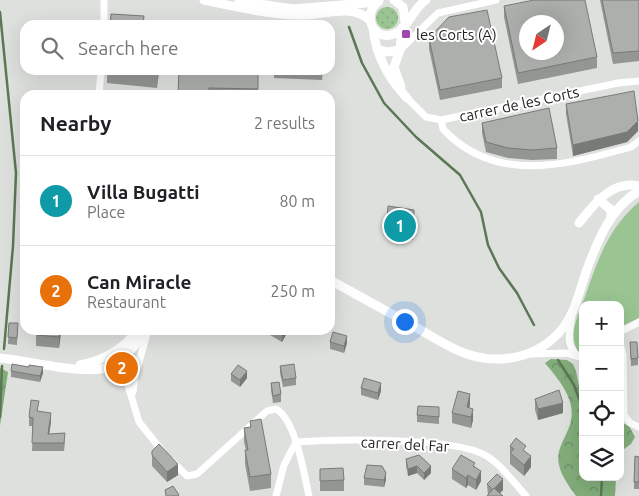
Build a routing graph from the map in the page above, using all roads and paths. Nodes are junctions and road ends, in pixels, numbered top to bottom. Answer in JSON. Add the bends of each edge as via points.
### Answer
{"nodes":[{"id":1,"x":104,"y":0,"type":"edge"},
{"id":2,"x":204,"y":0,"type":"edge"},
{"id":3,"x":236,"y":0,"type":"edge"},
{"id":4,"x":394,"y":0,"type":"edge"},
{"id":5,"x":426,"y":0,"type":"edge"},
{"id":6,"x":496,"y":0,"type":"edge"},
{"id":7,"x":380,"y":1,"type":"edge"},
{"id":8,"x":104,"y":20,"type":"edge"},
{"id":9,"x":371,"y":24,"type":"junction"},
{"id":10,"x":403,"y":27,"type":"junction"},
{"id":11,"x":377,"y":49,"type":"junction"},
{"id":12,"x":400,"y":50,"type":"junction"},
{"id":13,"x":101,"y":75,"type":"edge"},
{"id":14,"x":639,"y":81,"type":"edge"},
{"id":15,"x":99,"y":90,"type":"edge"},
{"id":16,"x":407,"y":98,"type":"junction"},
{"id":17,"x":441,"y":120,"type":"junction"},
{"id":18,"x":639,"y":141,"type":"edge"},
{"id":19,"x":639,"y":186,"type":"edge"},
{"id":20,"x":639,"y":190,"type":"edge"},
{"id":21,"x":598,"y":199,"type":"junction"},
{"id":22,"x":611,"y":217,"type":"junction"},
{"id":23,"x":579,"y":222,"type":"dead end"},
{"id":24,"x":335,"y":283,"type":"edge"},
{"id":25,"x":572,"y":312,"type":"junction"},
{"id":26,"x":639,"y":322,"type":"edge"},
{"id":27,"x":624,"y":330,"type":"edge"},
{"id":28,"x":135,"y":335,"type":"edge"},
{"id":29,"x":137,"y":335,"type":"edge"},
{"id":30,"x":144,"y":335,"type":"edge"},
{"id":31,"x":147,"y":335,"type":"edge"},
{"id":32,"x":621,"y":346,"type":"edge"},
{"id":33,"x":526,"y":354,"type":"junction"},
{"id":34,"x":579,"y":355,"type":"edge"},
{"id":35,"x":579,"y":356,"type":"edge"},
{"id":36,"x":0,"y":358,"type":"edge"},
{"id":37,"x":87,"y":364,"type":"junction"},
{"id":38,"x":121,"y":366,"type":"junction"},
{"id":39,"x":137,"y":367,"type":"junction"},
{"id":40,"x":63,"y":368,"type":"junction"},
{"id":41,"x":133,"y":397,"type":"junction"},
{"id":42,"x":639,"y":427,"type":"edge"},
{"id":43,"x":296,"y":442,"type":"junction"},
{"id":44,"x":276,"y":496,"type":"edge"},
{"id":45,"x":309,"y":496,"type":"edge"},
{"id":46,"x":526,"y":496,"type":"edge"}],
"edges":[{"from":1,"to":8,"type":"street"},
{"from":2,"to":9,"type":"street","via":[[304,15],[356,11]]},
{"from":3,"to":7,"type":"street","via":[[293,9]]},
{"from":4,"to":10,"type":"street","via":[[403,7],[406,19]]},
{"from":5,"to":10,"type":"street","via":[[418,5]]},
{"from":6,"to":12,"type":"street","via":[[438,13]]},
{"from":7,"to":9,"type":"street","via":[[370,11]]},
{"from":9,"to":10,"type":"street","via":[[387,36]]},
{"from":9,"to":11,"type":"street"},
{"from":10,"to":12,"type":"street"},
{"from":11,"to":12,"type":"street","via":[[386,52]]},
{"from":11,"to":16,"type":"street","via":[[392,82]]},
{"from":12,"to":16,"type":"street","via":[[394,67]]},
{"from":13,"to":15,"type":"street"},
{"from":14,"to":17,"type":"street","name":"carrer de les Corts"},
{"from":16,"to":17,"type":"street","name":"carrer de les Corts","via":[[426,117]]},
{"from":17,"to":18,"type":"street","via":[[442,129],[469,151],[516,165],[573,163],[631,147]]},
{"from":19,"to":21,"type":"street","via":[[614,188]]},
{"from":20,"to":22,"type":"street"},
{"from":21,"to":22,"type":"street","via":[[610,210]]},
{"from":21,"to":23,"type":"street"},
{"from":22,"to":25,"type":"street","via":[[597,244]]},
{"from":24,"to":33,"type":"street","via":[[463,353],[492,360]]},
{"from":25,"to":33,"type":"street","via":[[553,339]]},
{"from":25,"to":34,"type":"street","via":[[569,340],[572,350]]},
{"from":26,"to":27,"type":"street"},
{"from":28,"to":37,"type":"street","via":[[117,351]]},
{"from":29,"to":38,"type":"street"},
{"from":30,"to":38,"type":"street"},
{"from":31,"to":39,"type":"street"},
{"from":32,"to":42,"type":"street","via":[[624,415]]},
{"from":33,"to":35,"type":"street"},
{"from":36,"to":40,"type":"street"},
{"from":37,"to":38,"type":"street"},
{"from":37,"to":40,"type":"street"},
{"from":38,"to":39,"type":"street","via":[[128,375]]},
{"from":38,"to":39,"type":"street","via":[[127,357]]},
{"from":38,"to":40,"type":"street"},
{"from":38,"to":41,"type":"street"},
{"from":39,"to":41,"type":"street"},
{"from":41,"to":43,"type":"street","via":[[139,422],[186,476],[197,474],[267,411],[283,413]]},
{"from":43,"to":44,"type":"street","via":[[284,464]]},
{"from":43,"to":45,"type":"street"},
{"from":43,"to":46,"type":"street","name":"carrer del Far","via":[[424,442],[467,449],[487,456]]}]}
